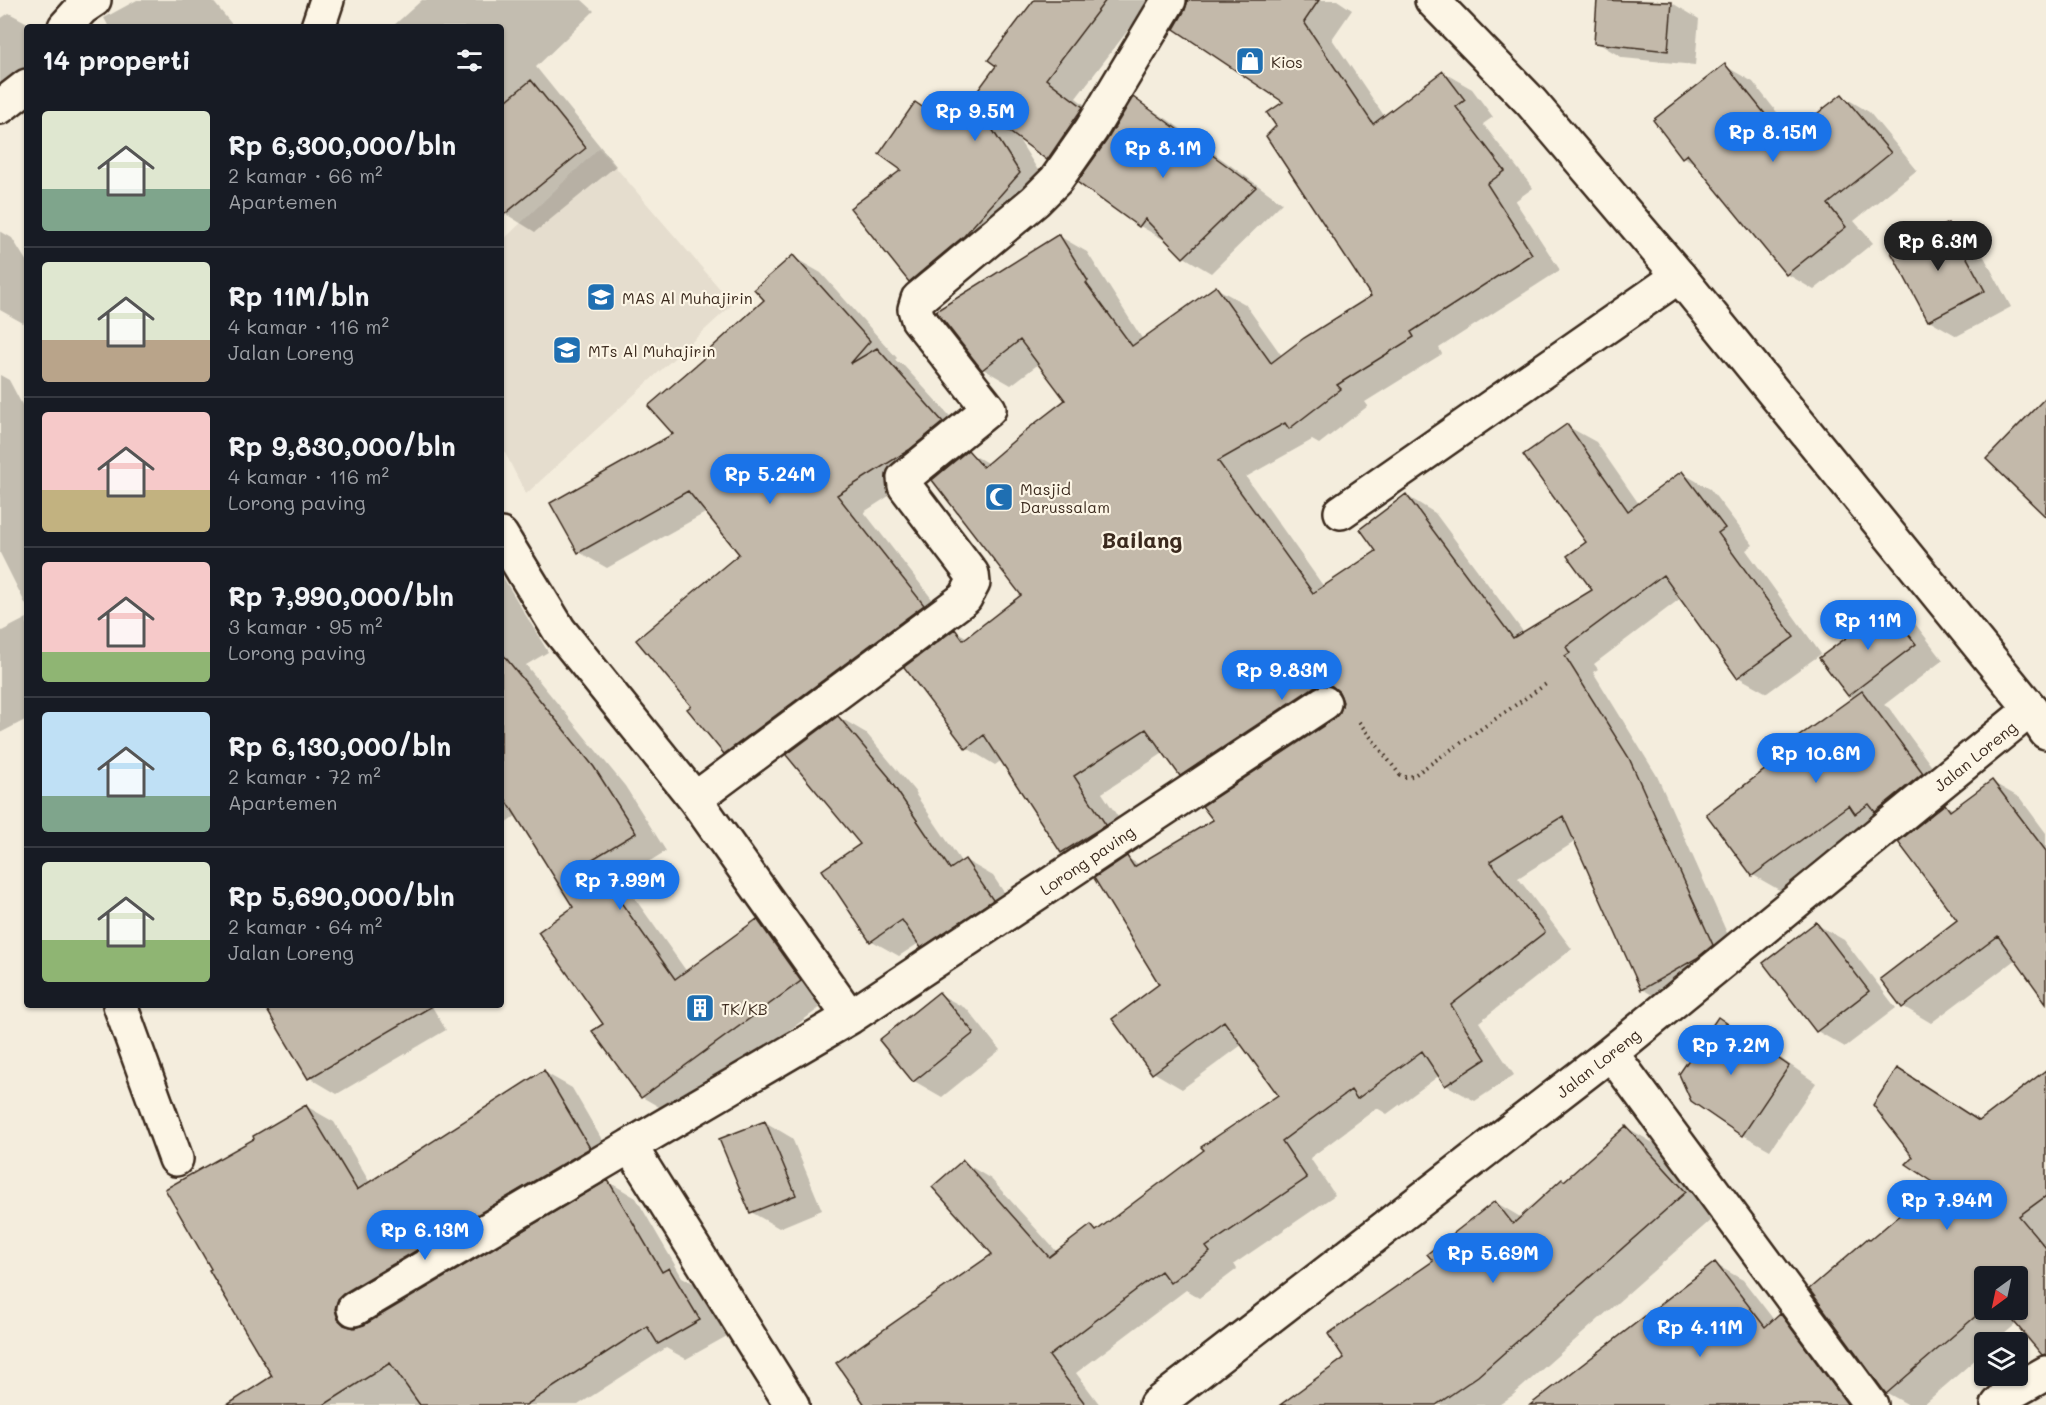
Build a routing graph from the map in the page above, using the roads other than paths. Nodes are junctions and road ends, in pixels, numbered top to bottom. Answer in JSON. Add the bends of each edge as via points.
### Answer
{"nodes":[{"id":1,"x":94,"y":0,"type":"edge"},
{"id":2,"x":327,"y":0,"type":"edge"},
{"id":3,"x":1169,"y":0,"type":"edge"},
{"id":4,"x":1432,"y":0,"type":"edge"},
{"id":5,"x":68,"y":24,"type":"edge"},
{"id":6,"x":319,"y":24,"type":"edge"},
{"id":7,"x":24,"y":88,"type":"edge"},
{"id":8,"x":0,"y":107,"type":"edge"},
{"id":9,"x":1679,"y":276,"type":"junction"},
{"id":10,"x":1341,"y":512,"type":"dead end"},
{"id":11,"x":504,"y":540,"type":"edge"},
{"id":12,"x":1324,"y":703,"type":"road end"},
{"id":13,"x":2039,"y":720,"type":"edge"},
{"id":14,"x":695,"y":799,"type":"junction"},
{"id":15,"x":121,"y":1008,"type":"edge"},
{"id":16,"x":850,"y":1017,"type":"junction"},
{"id":17,"x":1611,"y":1053,"type":"junction"},
{"id":18,"x":630,"y":1146,"type":"junction"},
{"id":19,"x":176,"y":1159,"type":"dead end"},
{"id":20,"x":354,"y":1309,"type":"dead end"},
{"id":21,"x":2046,"y":1373,"type":"edge"},
{"id":22,"x":792,"y":1405,"type":"edge"},
{"id":23,"x":1156,"y":1405,"type":"edge"},
{"id":24,"x":1871,"y":1405,"type":"edge"},
{"id":25,"x":1998,"y":1405,"type":"edge"}],
"edges":[{"from":1,"to":5,"type":"main road"},
{"from":2,"to":6,"type":"main road"},
{"from":3,"to":14,"type":"main road","via":[[1071,162],[1056,180],[918,299],[918,319],[989,408],[904,478],[904,486],[972,574],[973,584],[965,598]]},
{"from":4,"to":9,"type":"main road","via":[[1531,102]]},
{"from":7,"to":8,"type":"main road"},
{"from":9,"to":10,"type":"main road"},
{"from":9,"to":13,"type":"main road"},
{"from":11,"to":14,"type":"main road","via":[[559,630]]},
{"from":12,"to":16,"type":"main road","name":"Lorong paving"},
{"from":13,"to":17,"type":"main road","name":"Jalan Loreng"},
{"from":14,"to":16,"type":"main road"},
{"from":15,"to":19,"type":"main road"},
{"from":16,"to":18,"type":"main road","name":"Lorong paving"},
{"from":17,"to":23,"type":"main road","name":"Jalan Loreng"},
{"from":17,"to":24,"type":"main road"},
{"from":18,"to":20,"type":"main road","name":"Lorong paving"},
{"from":18,"to":22,"type":"main road"},
{"from":21,"to":25,"type":"main road","via":[[2007,1395]]}]}
